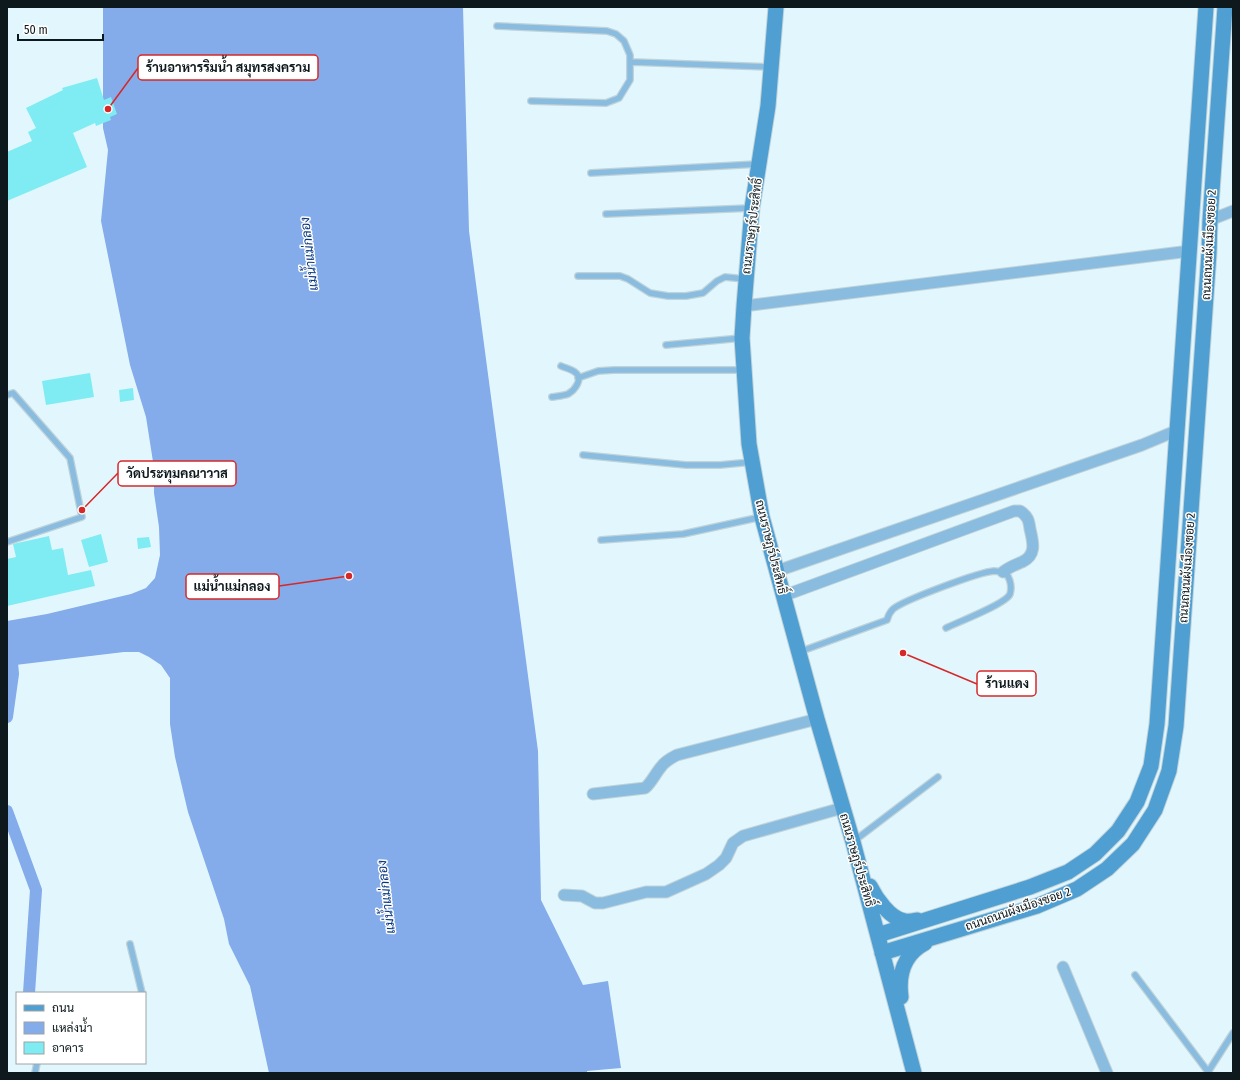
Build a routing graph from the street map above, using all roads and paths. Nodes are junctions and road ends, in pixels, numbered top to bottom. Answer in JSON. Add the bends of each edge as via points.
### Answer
{"nodes":[{"id":1,"x":776,"y":7,"type":"edge"},
{"id":2,"x":1206,"y":7,"type":"edge"},
{"id":3,"x":1225,"y":7,"type":"edge"},
{"id":4,"x":497,"y":26,"type":"dead end"},
{"id":5,"x":631,"y":62,"type":"junction"},
{"id":6,"x":771,"y":67,"type":"junction"},
{"id":7,"x":531,"y":101,"type":"dead end"},
{"id":8,"x":760,"y":164,"type":"junction"},
{"id":9,"x":591,"y":174,"type":"dead end"},
{"id":10,"x":752,"y":208,"type":"junction"},
{"id":11,"x":1233,"y":211,"type":"edge"},
{"id":12,"x":606,"y":214,"type":"dead end"},
{"id":13,"x":1210,"y":220,"type":"junction"},
{"id":14,"x":1190,"y":251,"type":"junction"},
{"id":15,"x":578,"y":276,"type":"dead end"},
{"id":16,"x":745,"y":279,"type":"junction"},
{"id":17,"x":744,"y":306,"type":"junction"},
{"id":18,"x":742,"y":338,"type":"junction"},
{"id":19,"x":666,"y":344,"type":"dead end"},
{"id":20,"x":561,"y":366,"type":"dead end"},
{"id":21,"x":745,"y":370,"type":"junction"},
{"id":22,"x":578,"y":378,"type":"junction"},
{"id":23,"x":7,"y":395,"type":"edge"},
{"id":24,"x":552,"y":397,"type":"dead end"},
{"id":25,"x":1177,"y":434,"type":"junction"},
{"id":26,"x":1196,"y":439,"type":"junction"},
{"id":27,"x":583,"y":455,"type":"dead end"},
{"id":28,"x":752,"y":462,"type":"junction"},
{"id":29,"x":762,"y":517,"type":"junction"},
{"id":30,"x":601,"y":540,"type":"dead end"},
{"id":31,"x":7,"y":542,"type":"edge"},
{"id":32,"x":777,"y":571,"type":"junction"},
{"id":33,"x":1003,"y":572,"type":"junction"},
{"id":34,"x":783,"y":596,"type":"junction"},
{"id":35,"x":946,"y":628,"type":"dead end"},
{"id":36,"x":799,"y":652,"type":"junction"},
{"id":37,"x":817,"y":719,"type":"junction"},
{"id":38,"x":938,"y":777,"type":"dead end"},
{"id":39,"x":593,"y":794,"type":"dead end"},
{"id":40,"x":842,"y":808,"type":"junction"},
{"id":41,"x":852,"y":842,"type":"junction"},
{"id":42,"x":564,"y":895,"type":"dead end"},
{"id":43,"x":938,"y":917,"type":"junction"},
{"id":44,"x":942,"y":934,"type":"junction"},
{"id":45,"x":878,"y":935,"type":"junction"},
{"id":46,"x":130,"y":944,"type":"dead end"},
{"id":47,"x":882,"y":953,"type":"junction"},
{"id":48,"x":1062,"y":967,"type":"dead end"},
{"id":49,"x":1135,"y":975,"type":"dead end"},
{"id":50,"x":142,"y":992,"type":"edge"},
{"id":51,"x":1233,"y":1034,"type":"edge"},
{"id":52,"x":906,"y":1043,"type":"junction"},
{"id":53,"x":1208,"y":1072,"type":"edge"},
{"id":54,"x":914,"y":1073,"type":"edge"},
{"id":55,"x":1107,"y":1073,"type":"edge"}],
"edges":[{"from":1,"to":6,"type":"street","name":"ถนนราษฎร์ประสิทธิ์"},
{"from":2,"to":14,"type":"street","name":"ถนนถนนผังเมืองซอย 2"},
{"from":3,"to":13,"type":"street","name":"ถนนถนนผังเมืองซอย 2"},
{"from":4,"to":5,"type":"lane","via":[[607,31],[624,41]]},
{"from":5,"to":6,"type":"lane"},
{"from":5,"to":7,"type":"lane","via":[[630,80],[619,98],[606,103]]},
{"from":6,"to":8,"type":"street","name":"ถนนราษฎร์ประสิทธิ์"},
{"from":8,"to":9,"type":"lane"},
{"from":8,"to":10,"type":"street","name":"ถนนราษฎร์ประสิทธิ์"},
{"from":10,"to":12,"type":"lane"},
{"from":10,"to":16,"type":"street","name":"ถนนราษฎร์ประสิทธิ์"},
{"from":11,"to":13,"type":"street"},
{"from":13,"to":26,"type":"street","name":"ถนนถนนผังเมืองซอย 2"},
{"from":14,"to":17,"type":"street"},
{"from":14,"to":25,"type":"street","name":"ถนนถนนผังเมืองซอย 2"},
{"from":15,"to":16,"type":"lane","via":[[620,276],[650,293],[668,296],[703,293],[717,281],[725,278]]},
{"from":16,"to":17,"type":"street","name":"ถนนราษฎร์ประสิทธิ์"},
{"from":17,"to":18,"type":"street","name":"ถนนราษฎร์ประสิทธิ์"},
{"from":18,"to":19,"type":"lane"},
{"from":18,"to":21,"type":"street","name":"ถนนราษฎร์ประสิทธิ์"},
{"from":20,"to":22,"type":"lane","via":[[575,372]]},
{"from":21,"to":22,"type":"lane","via":[[614,370],[598,371]]},
{"from":21,"to":28,"type":"street","name":"ถนนราษฎร์ประสิทธิ์"},
{"from":22,"to":24,"type":"lane","via":[[574,389],[568,394]]},
{"from":23,"to":31,"type":"lane","via":[[13,393],[70,458],[82,517]]},
{"from":25,"to":26,"type":"street"},
{"from":25,"to":32,"type":"street"},
{"from":25,"to":43,"type":"street","name":"ถนนถนนผังเมืองซอย 2","via":[[1157,724],[1151,766],[1138,802],[1118,831],[1095,854],[1068,872],[1030,888]]},
{"from":26,"to":44,"type":"street","name":"ถนนถนนผังเมืองซอย 2","via":[[1176,726],[1169,771],[1155,810],[1133,844],[1107,869],[1077,889],[1037,906]]},
{"from":27,"to":28,"type":"lane","via":[[686,465]]},
{"from":28,"to":29,"type":"street","name":"ถนนราษฎร์ประสิทธิ์"},
{"from":29,"to":30,"type":"lane","via":[[683,534]]},
{"from":29,"to":32,"type":"street","name":"ถนนราษฎร์ประสิทธิ์"},
{"from":32,"to":34,"type":"street","name":"ถนนราษฎร์ประสิทธิ์"},
{"from":33,"to":34,"type":"street","via":[[1024,562],[1031,555],[1034,546],[1028,519],[1020,511],[1014,511]]},
{"from":33,"to":35,"type":"lane","via":[[1010,580],[1010,594],[1003,602]]},
{"from":33,"to":36,"type":"lane","via":[[982,573],[930,592],[891,610],[887,620]]},
{"from":34,"to":36,"type":"street","name":"ถนนราษฎร์ประสิทธิ์"},
{"from":36,"to":37,"type":"street","name":"ถนนราษฎร์ประสิทธิ์"},
{"from":37,"to":39,"type":"street","via":[[677,755],[661,766],[645,788]]},
{"from":37,"to":40,"type":"street","name":"ถนนราษฎร์ประสิทธิ์"},
{"from":38,"to":41,"type":"lane"},
{"from":40,"to":41,"type":"street","name":"ถนนราษฎร์ประสิทธิ์"},
{"from":40,"to":42,"type":"street","via":[[743,836],[733,843],[726,858],[719,865],[706,874],[666,892],[646,892],[603,903],[595,903],[582,896]]},
{"from":41,"to":43,"type":"street","via":[[878,901],[890,913],[903,921]]},
{"from":41,"to":45,"type":"street","name":"ถนนราษฎร์ประสิทธิ์"},
{"from":43,"to":45,"type":"street","name":"ถนนถนนผังเมืองซอย 2"},
{"from":44,"to":47,"type":"street","name":"ถนนถนนผังเมืองซอย 2"},
{"from":44,"to":52,"type":"street","via":[[920,946],[905,963],[900,979]]},
{"from":45,"to":47,"type":"street","name":"ถนนราษฎร์ประสิทธิ์"},
{"from":46,"to":50,"type":"lane"},
{"from":47,"to":52,"type":"street","name":"ถนนราษฎร์ประสิทธิ์"},
{"from":48,"to":55,"type":"street"},
{"from":49,"to":53,"type":"lane"},
{"from":51,"to":53,"type":"lane"},
{"from":52,"to":54,"type":"street","name":"ถนนราษฎร์ประสิทธิ์"}]}
